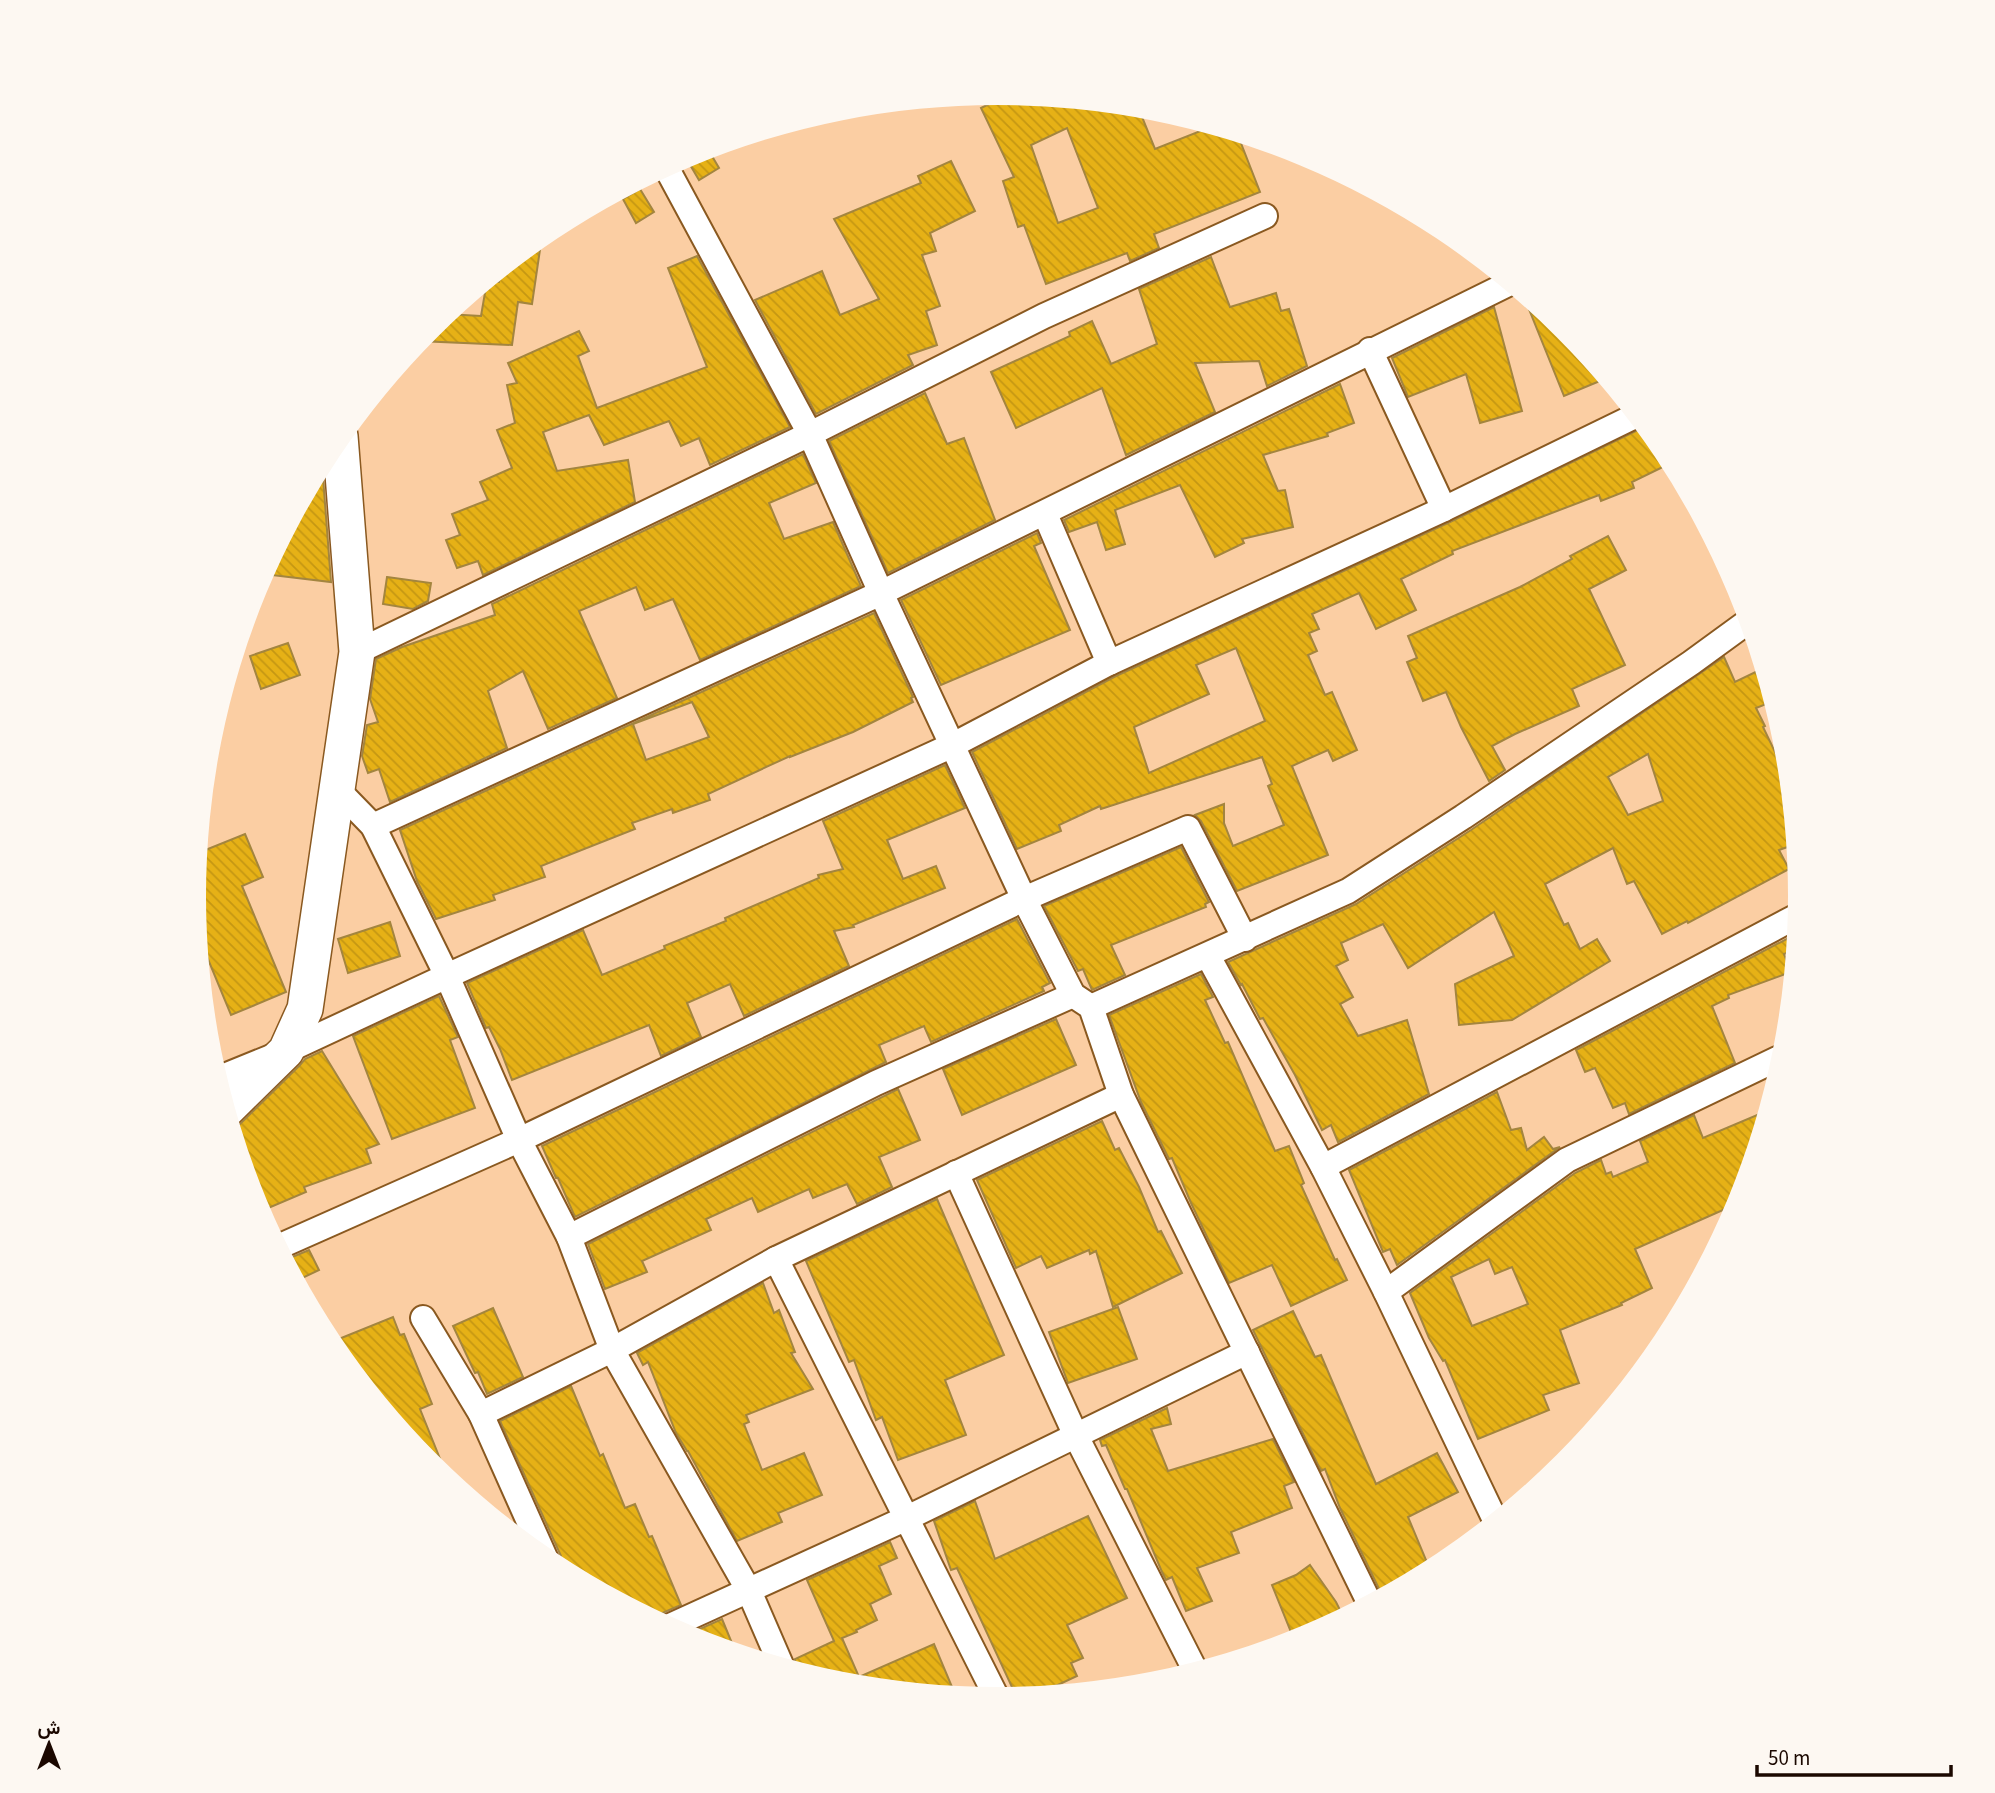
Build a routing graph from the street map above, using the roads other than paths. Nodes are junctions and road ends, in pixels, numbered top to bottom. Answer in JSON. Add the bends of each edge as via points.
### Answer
{"nodes":[{"id":1,"x":671,"y":176,"type":"edge"},
{"id":2,"x":1265,"y":216,"type":"dead end"},
{"id":3,"x":1501,"y":286,"type":"edge"},
{"id":4,"x":1370,"y":350,"type":"junction"},
{"id":5,"x":1628,"y":419,"type":"edge"},
{"id":6,"x":810,"y":434,"type":"junction"},
{"id":7,"x":341,"y":454,"type":"edge"},
{"id":8,"x":1444,"y":509,"type":"junction"},
{"id":9,"x":1045,"y":514,"type":"junction"},
{"id":10,"x":881,"y":593,"type":"junction"},
{"id":11,"x":1741,"y":626,"type":"edge"},
{"id":12,"x":357,"y":652,"type":"junction"},
{"id":13,"x":1109,"y":663,"type":"junction"},
{"id":14,"x":953,"y":745,"type":"junction"},
{"id":15,"x":337,"y":789,"type":"junction"},
{"id":16,"x":373,"y":826,"type":"junction"},
{"id":17,"x":1024,"y":899,"type":"junction"},
{"id":18,"x":1788,"y":921,"type":"edge"},
{"id":19,"x":1245,"y":939,"type":"junction"},
{"id":20,"x":1208,"y":956,"type":"junction"},
{"id":21,"x":446,"y":976,"type":"junction"},
{"id":22,"x":1082,"y":1001,"type":"junction"},
{"id":23,"x":286,"y":1051,"type":"junction"},
{"id":24,"x":1771,"y":1062,"type":"edge"},
{"id":25,"x":227,"y":1075,"type":"edge"},
{"id":26,"x":1121,"y":1095,"type":"junction"},
{"id":27,"x":233,"y":1103,"type":"edge"},
{"id":28,"x":519,"y":1140,"type":"junction"},
{"id":29,"x":1323,"y":1167,"type":"junction"},
{"id":30,"x":956,"y":1173,"type":"junction"},
{"id":31,"x":569,"y":1237,"type":"junction"},
{"id":32,"x":286,"y":1243,"type":"edge"},
{"id":33,"x":776,"y":1259,"type":"junction"},
{"id":34,"x":1386,"y":1292,"type":"junction"},
{"id":35,"x":423,"y":1318,"type":"dead end"},
{"id":36,"x":612,"y":1350,"type":"junction"},
{"id":37,"x":1247,"y":1352,"type":"junction"},
{"id":38,"x":481,"y":1414,"type":"junction"},
{"id":39,"x":1076,"y":1436,"type":"junction"},
{"id":40,"x":1492,"y":1514,"type":"edge"},
{"id":41,"x":907,"y":1518,"type":"junction"},
{"id":42,"x":527,"y":1532,"type":"edge"},
{"id":43,"x":749,"y":1591,"type":"junction"},
{"id":44,"x":1366,"y":1596,"type":"edge"},
{"id":45,"x":680,"y":1621,"type":"edge"},
{"id":46,"x":777,"y":1656,"type":"edge"},
{"id":47,"x":1192,"y":1663,"type":"edge"},
{"id":48,"x":992,"y":1688,"type":"edge"}],
"edges":[{"from":1,"to":6,"type":"street"},
{"from":2,"to":6,"type":"street","via":[[1044,316]]},
{"from":3,"to":4,"type":"street"},
{"from":4,"to":8,"type":"street"},
{"from":4,"to":9,"type":"street"},
{"from":5,"to":8,"type":"street"},
{"from":6,"to":10,"type":"street"},
{"from":6,"to":12,"type":"street"},
{"from":7,"to":12,"type":"street"},
{"from":8,"to":13,"type":"street"},
{"from":9,"to":10,"type":"street"},
{"from":9,"to":13,"type":"street"},
{"from":10,"to":14,"type":"street"},
{"from":10,"to":16,"type":"street"},
{"from":11,"to":19,"type":"street","via":[[1464,817],[1348,891]]},
{"from":12,"to":15,"type":"street"},
{"from":13,"to":14,"type":"street"},
{"from":14,"to":17,"type":"street"},
{"from":14,"to":21,"type":"street"},
{"from":15,"to":16,"type":"street"},
{"from":15,"to":23,"type":"street","via":[[305,1009]]},
{"from":16,"to":21,"type":"street"},
{"from":17,"to":19,"type":"street","via":[[1188,828]]},
{"from":17,"to":22,"type":"street"},
{"from":17,"to":28,"type":"street"},
{"from":18,"to":29,"type":"street"},
{"from":19,"to":20,"type":"street"},
{"from":20,"to":22,"type":"street"},
{"from":20,"to":29,"type":"street"},
{"from":21,"to":23,"type":"street"},
{"from":21,"to":28,"type":"street"},
{"from":22,"to":26,"type":"street"},
{"from":22,"to":31,"type":"street","via":[[876,1083]]},
{"from":23,"to":25,"type":"street"},
{"from":23,"to":27,"type":"street"},
{"from":24,"to":34,"type":"street","via":[[1567,1160]]},
{"from":26,"to":30,"type":"street"},
{"from":26,"to":37,"type":"street"},
{"from":28,"to":31,"type":"street"},
{"from":28,"to":32,"type":"street"},
{"from":29,"to":34,"type":"street"},
{"from":30,"to":33,"type":"street"},
{"from":30,"to":39,"type":"street"},
{"from":31,"to":36,"type":"street"},
{"from":33,"to":36,"type":"street"},
{"from":33,"to":41,"type":"street"},
{"from":34,"to":40,"type":"street"},
{"from":35,"to":38,"type":"street"},
{"from":36,"to":38,"type":"street"},
{"from":36,"to":43,"type":"street"},
{"from":37,"to":39,"type":"street"},
{"from":37,"to":44,"type":"street"},
{"from":38,"to":42,"type":"street"},
{"from":39,"to":41,"type":"street"},
{"from":39,"to":47,"type":"street"},
{"from":41,"to":43,"type":"street"},
{"from":41,"to":48,"type":"street"},
{"from":43,"to":45,"type":"street"},
{"from":43,"to":46,"type":"street"}]}
